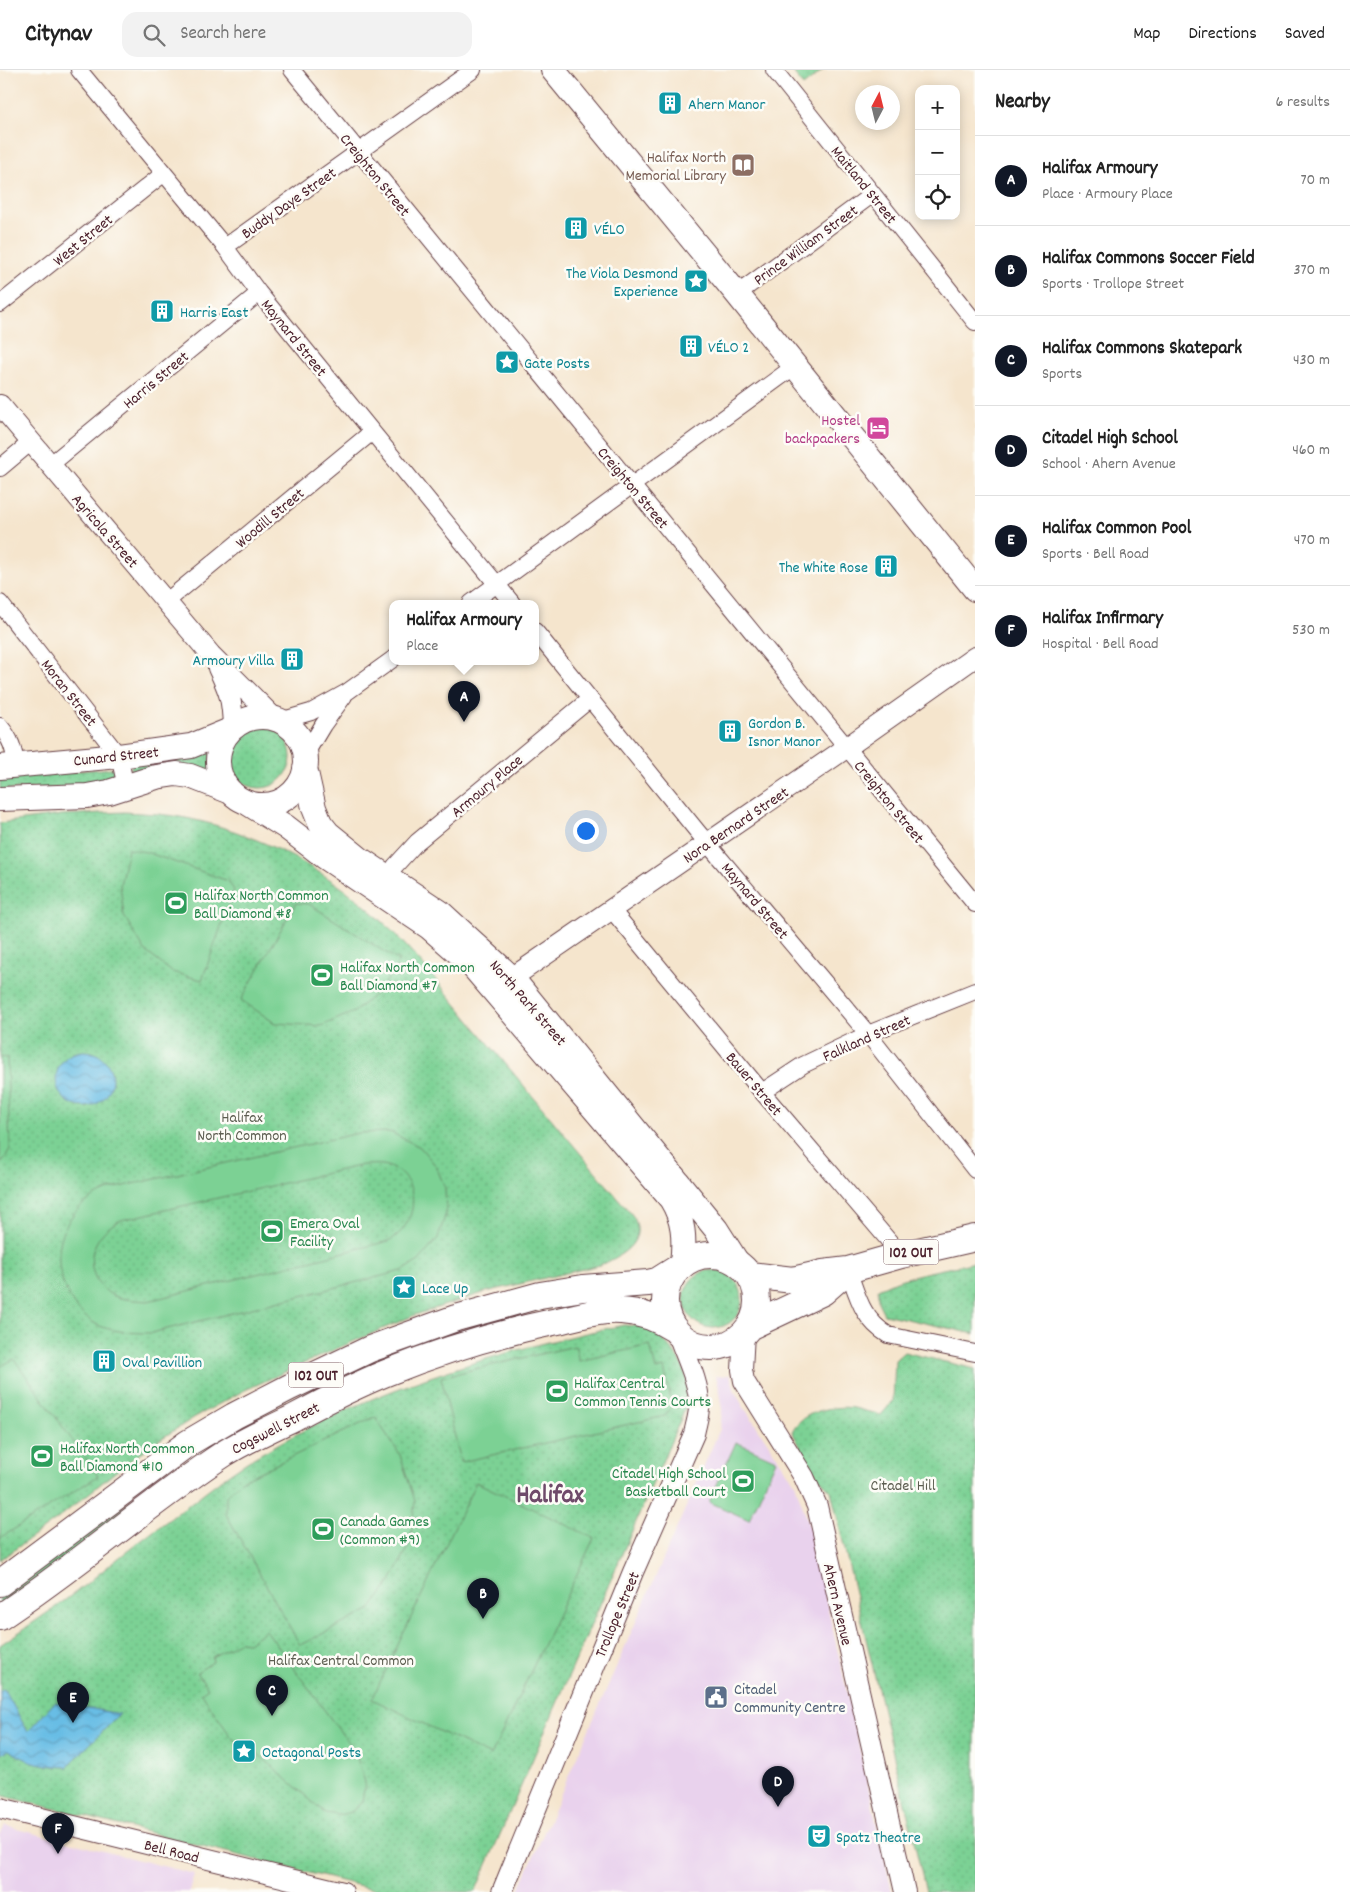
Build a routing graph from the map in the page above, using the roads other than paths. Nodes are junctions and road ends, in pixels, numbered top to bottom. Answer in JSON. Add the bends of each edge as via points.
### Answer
{"nodes":[{"id":1,"x":79,"y":70,"type":"edge"},
{"id":2,"x":292,"y":70,"type":"edge"},
{"id":3,"x":473,"y":70,"type":"edge"},
{"id":4,"x":553,"y":70,"type":"edge"},
{"id":5,"x":774,"y":70,"type":"edge"},
{"id":6,"x":359,"y":152,"type":"junction"},
{"id":7,"x":163,"y":174,"type":"junction"},
{"id":8,"x":873,"y":194,"type":"junction"},
{"id":9,"x":225,"y":247,"type":"junction"},
{"id":10,"x":259,"y":293,"type":"junction"},
{"id":11,"x":738,"y":294,"type":"junction"},
{"id":12,"x":0,"y":304,"type":"edge"},
{"id":13,"x":975,"y":322,"type":"edge"},
{"id":14,"x":795,"y":366,"type":"junction"},
{"id":15,"x":0,"y":405,"type":"edge"},
{"id":16,"x":372,"y":432,"type":"junction"},
{"id":17,"x":31,"y":442,"type":"junction"},
{"id":18,"x":50,"y":465,"type":"junction"},
{"id":19,"x":0,"y":468,"type":"edge"},
{"id":20,"x":632,"y":485,"type":"junction"},
{"id":21,"x":497,"y":584,"type":"junction"},
{"id":22,"x":975,"y":589,"type":"edge"},
{"id":23,"x":475,"y":600,"type":"edge"},
{"id":24,"x":510,"y":600,"type":"edge"},
{"id":25,"x":167,"y":601,"type":"junction"},
{"id":26,"x":0,"y":603,"type":"edge"},
{"id":27,"x":539,"y":636,"type":"edge"},
{"id":28,"x":211,"y":655,"type":"junction"},
{"id":29,"x":975,"y":657,"type":"edge"},
{"id":30,"x":389,"y":662,"type":"edge"},
{"id":31,"x":347,"y":692,"type":"junction"},
{"id":32,"x":590,"y":699,"type":"junction"},
{"id":33,"x":278,"y":720,"type":"junction"},
{"id":34,"x":0,"y":726,"type":"edge"},
{"id":35,"x":231,"y":729,"type":"junction"},
{"id":36,"x":846,"y":748,"type":"junction"},
{"id":37,"x":119,"y":756,"type":"junction"},
{"id":38,"x":305,"y":762,"type":"junction"},
{"id":39,"x":8,"y":766,"type":"edge"},
{"id":40,"x":126,"y":788,"type":"junction"},
{"id":41,"x":239,"y":797,"type":"junction"},
{"id":42,"x":0,"y":799,"type":"edge"},
{"id":43,"x":707,"y":842,"type":"junction"},
{"id":44,"x":388,"y":878,"type":"junction"},
{"id":45,"x":975,"y":904,"type":"edge"},
{"id":46,"x":610,"y":909,"type":"junction"},
{"id":47,"x":503,"y":984,"type":"junction"},
{"id":48,"x":975,"y":991,"type":"edge"},
{"id":49,"x":868,"y":1034,"type":"junction"},
{"id":50,"x":762,"y":1092,"type":"junction"},
{"id":51,"x":975,"y":1170,"type":"edge"},
{"id":52,"x":975,"y":1238,"type":"edge"},
{"id":53,"x":901,"y":1255,"type":"junction"},
{"id":54,"x":679,"y":1266,"type":"junction"},
{"id":55,"x":743,"y":1269,"type":"junction"},
{"id":56,"x":848,"y":1270,"type":"junction"},
{"id":57,"x":746,"y":1330,"type":"junction"},
{"id":58,"x":676,"y":1332,"type":"junction"},
{"id":59,"x":975,"y":1353,"type":"edge"},
{"id":60,"x":0,"y":1583,"type":"edge"},
{"id":61,"x":0,"y":1617,"type":"edge"},
{"id":62,"x":0,"y":1808,"type":"edge"},
{"id":63,"x":343,"y":1892,"type":"edge"},
{"id":64,"x":502,"y":1892,"type":"edge"},
{"id":65,"x":904,"y":1892,"type":"edge"}],
"edges":[{"from":1,"to":7,"type":"street","name":"Maynard Street"},
{"from":2,"to":6,"type":"street","name":"Creighton Street"},
{"from":3,"to":6,"type":"street","name":"Buddy Daye Street"},
{"from":4,"to":11,"type":"main road"},
{"from":5,"to":8,"type":"street","name":"Maitland Street"},
{"from":6,"to":9,"type":"street","name":"Buddy Daye Street"},
{"from":6,"to":20,"type":"street","name":"Creighton Street"},
{"from":7,"to":9,"type":"street","name":"Maynard Street"},
{"from":7,"to":12,"type":"street","name":"West Street"},
{"from":8,"to":11,"type":"street","name":"Prince William Street"},
{"from":8,"to":13,"type":"street","name":"Maitland Street"},
{"from":9,"to":10,"type":"street","name":"Maynard Street"},
{"from":10,"to":16,"type":"street","name":"Maynard Street"},
{"from":10,"to":18,"type":"street","name":"Harris Street"},
{"from":11,"to":14,"type":"main road"},
{"from":14,"to":20,"type":"street"},
{"from":14,"to":22,"type":"main road"},
{"from":15,"to":17,"type":"street","name":"Agricola Street"},
{"from":16,"to":21,"type":"street","name":"Maynard Street"},
{"from":16,"to":25,"type":"street","name":"Woodill Street"},
{"from":17,"to":18,"type":"street","name":"Agricola Street"},
{"from":17,"to":19,"type":"street"},
{"from":18,"to":25,"type":"street","name":"Agricola Street"},
{"from":20,"to":21,"type":"street"},
{"from":20,"to":36,"type":"street","name":"Creighton Street"},
{"from":21,"to":23,"type":"street"},
{"from":21,"to":24,"type":"street","name":"Maynard Street"},
{"from":25,"to":28,"type":"street","name":"Agricola Street"},
{"from":26,"to":37,"type":"street","name":"Moran Street"},
{"from":27,"to":32,"type":"street","name":"Maynard Street"},
{"from":28,"to":33,"type":"street","name":"Agricola Street"},
{"from":28,"to":35,"type":"street","name":"Agricola Street","via":[[230,696]]},
{"from":29,"to":36,"type":"street","name":"Nora Bernard Street"},
{"from":30,"to":31,"type":"street"},
{"from":31,"to":33,"type":"street","via":[[311,712]]},
{"from":31,"to":38,"type":"street","via":[[323,725]]},
{"from":32,"to":43,"type":"street","name":"Maynard Street"},
{"from":32,"to":44,"type":"street","name":"Armoury Place","via":[[417,842]]},
{"from":33,"to":35,"type":"main road","via":[[260,716]]},
{"from":33,"to":38,"type":"main road","via":[[293,729],[301,741]]},
{"from":34,"to":39,"type":"street","via":[[14,748]]},
{"from":35,"to":37,"type":"main road","name":"Cunard Street","via":[[191,746]]},
{"from":35,"to":41,"type":"main road","via":[[219,750],[219,772],[224,783]]},
{"from":36,"to":43,"type":"street","name":"Nora Bernard Street"},
{"from":36,"to":45,"type":"street","name":"Creighton Street"},
{"from":37,"to":39,"type":"main road","name":"Cunard Street"},
{"from":37,"to":40,"type":"street","name":"Moran Street"},
{"from":38,"to":41,"type":"main road","via":[[302,779],[296,788],[279,801],[268,804]]},
{"from":38,"to":44,"type":"main road","name":"North Park Street","via":[[314,808],[328,834]]},
{"from":40,"to":41,"type":"main road","name":"Cunard Street","via":[[156,777],[176,774],[203,780]]},
{"from":40,"to":42,"type":"main road","name":"Cunard Street","via":[[87,796]]},
{"from":41,"to":47,"type":"main road","name":"North Park Street","via":[[429,927],[470,962]]},
{"from":43,"to":46,"type":"street","name":"Nora Bernard Street"},
{"from":43,"to":49,"type":"street","name":"Maynard Street"},
{"from":44,"to":47,"type":"main road","name":"North Park Street","via":[[440,912]]},
{"from":46,"to":47,"type":"street","name":"Nora Bernard Street"},
{"from":46,"to":50,"type":"street","name":"Bauer Street"},
{"from":47,"to":54,"type":"main road","name":"North Park Street","via":[[678,1209],[684,1236]]},
{"from":47,"to":55,"type":"main road","name":"North Park Street","via":[[716,1230]]},
{"from":48,"to":49,"type":"street","name":"Falkland Street"},
{"from":49,"to":50,"type":"street","name":"Falkland Street","via":[[803,1065]]},
{"from":49,"to":51,"type":"street","name":"Maynard Street"},
{"from":50,"to":53,"type":"street","name":"Bauer Street"},
{"from":52,"to":53,"type":"main road","number":"102 OUT"},
{"from":53,"to":56,"type":"main road","number":"102 OUT"},
{"from":54,"to":55,"type":"main road","number":"102 OUT","via":[[694,1258],[708,1256],[723,1258]]},
{"from":54,"to":58,"type":"main road","via":[[669,1280],[666,1292],[668,1318]]},
{"from":54,"to":60,"type":"main road","name":"Cogswell Street","number":"102 OUT","via":[[648,1283],[583,1288],[499,1305],[370,1349],[290,1387],[188,1443]]},
{"from":55,"to":56,"type":"main road","number":"102 OUT","via":[[793,1280]]},
{"from":55,"to":57,"type":"main road","via":[[755,1286],[756,1300],[755,1311]]},
{"from":56,"to":57,"type":"main road","via":[[823,1292]]},
{"from":56,"to":59,"type":"street","via":[[861,1306],[876,1328],[888,1335]]},
{"from":57,"to":58,"type":"main road","via":[[731,1342],[716,1346],[689,1341]]},
{"from":57,"to":65,"type":"street","name":"Ahern Avenue","via":[[744,1381],[804,1477],[817,1506]]},
{"from":58,"to":61,"type":"main road","name":"Cogswell Street","via":[[659,1319],[647,1315],[619,1310],[599,1312],[508,1332],[385,1373],[227,1452]]},
{"from":58,"to":64,"type":"street","name":"Trollope Street","via":[[699,1396],[694,1434],[633,1572]]},
{"from":62,"to":63,"type":"street","name":"Bell Road"}]}
